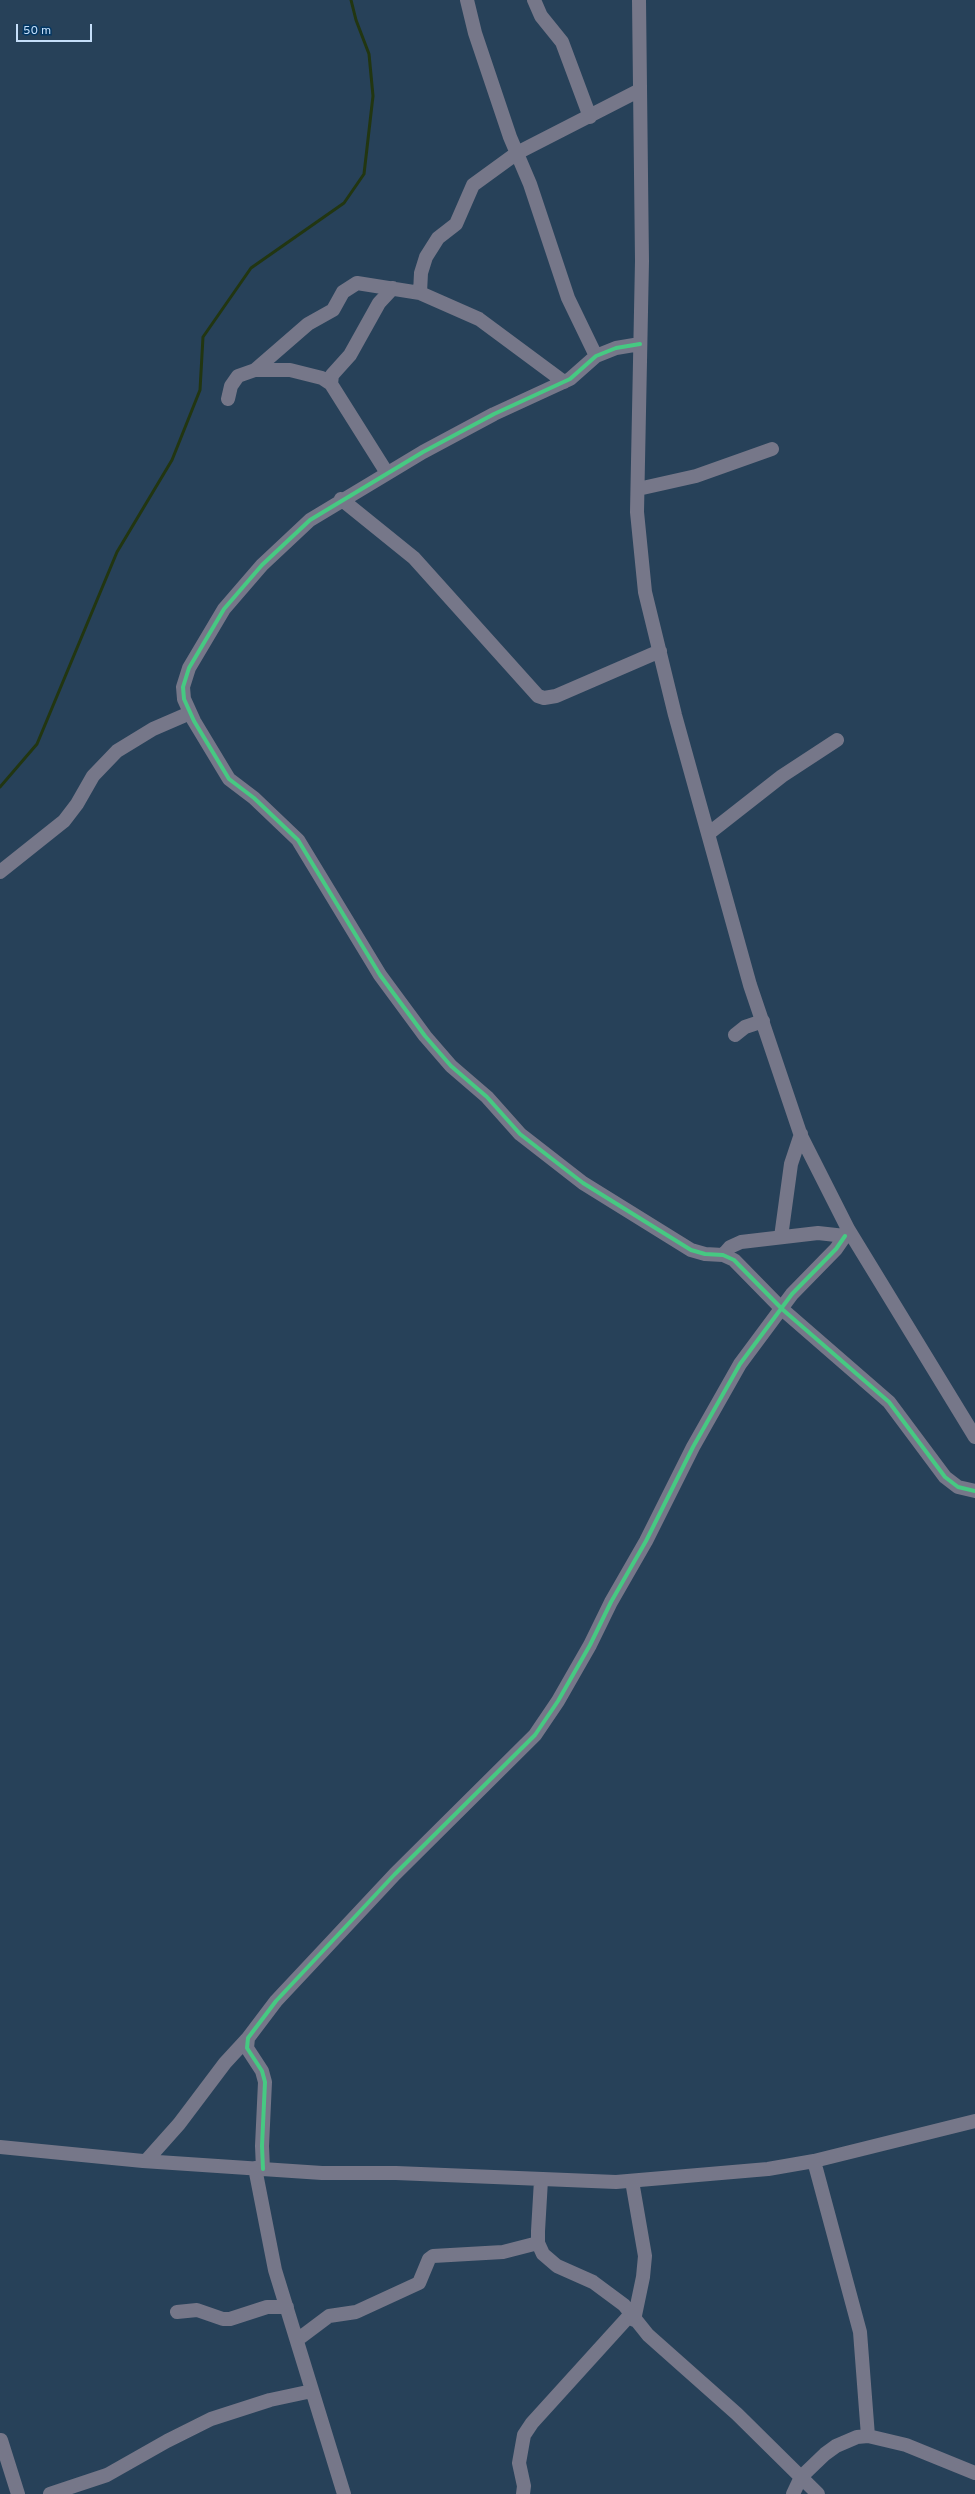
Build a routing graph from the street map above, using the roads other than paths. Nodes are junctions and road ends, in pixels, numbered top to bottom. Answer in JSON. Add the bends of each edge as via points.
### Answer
{"nodes":[{"id":1,"x":467,"y":0,"type":"edge"},
{"id":2,"x":534,"y":0,"type":"edge"},
{"id":3,"x":639,"y":0,"type":"edge"},
{"id":4,"x":640,"y":90,"type":"junction"},
{"id":5,"x":590,"y":117,"type":"junction"},
{"id":6,"x":517,"y":153,"type":"junction"},
{"id":7,"x":393,"y":288,"type":"junction"},
{"id":8,"x":420,"y":293,"type":"junction"},
{"id":9,"x":640,"y":344,"type":"junction"},
{"id":10,"x":596,"y":356,"type":"junction"},
{"id":11,"x":255,"y":370,"type":"junction"},
{"id":12,"x":564,"y":382,"type":"junction"},
{"id":13,"x":331,"y":384,"type":"junction"},
{"id":14,"x":228,"y":399,"type":"dead end"},
{"id":15,"x":772,"y":449,"type":"dead end"},
{"id":16,"x":387,"y":473,"type":"junction"},
{"id":17,"x":638,"y":489,"type":"junction"},
{"id":18,"x":341,"y":500,"type":"junction"},
{"id":19,"x":660,"y":651,"type":"junction"},
{"id":20,"x":190,"y":713,"type":"junction"},
{"id":21,"x":836,"y":740,"type":"dead end"},
{"id":22,"x":708,"y":834,"type":"junction"},
{"id":23,"x":0,"y":872,"type":"edge"},
{"id":24,"x":762,"y":1021,"type":"junction"},
{"id":25,"x":735,"y":1035,"type":"dead end"},
{"id":26,"x":801,"y":1134,"type":"junction"},
{"id":27,"x":848,"y":1235,"type":"junction"},
{"id":28,"x":781,"y":1237,"type":"junction"},
{"id":29,"x":723,"y":1254,"type":"junction"},
{"id":30,"x":782,"y":1309,"type":"junction"},
{"id":31,"x":975,"y":1437,"type":"edge"},
{"id":32,"x":975,"y":1491,"type":"edge"},
{"id":33,"x":248,"y":2038,"type":"junction"},
{"id":34,"x":975,"y":2121,"type":"edge"},
{"id":35,"x":0,"y":2147,"type":"edge"},
{"id":36,"x":146,"y":2161,"type":"junction"},
{"id":37,"x":814,"y":2161,"type":"junction"},
{"id":38,"x":259,"y":2168,"type":"junction"},
{"id":39,"x":541,"y":2180,"type":"junction"},
{"id":40,"x":632,"y":2181,"type":"junction"},
{"id":41,"x":538,"y":2242,"type":"junction"},
{"id":42,"x":287,"y":2307,"type":"junction"},
{"id":43,"x":177,"y":2312,"type":"dead end"},
{"id":44,"x":632,"y":2318,"type":"junction"},
{"id":45,"x":297,"y":2340,"type":"junction"},
{"id":46,"x":312,"y":2391,"type":"junction"},
{"id":47,"x":868,"y":2436,"type":"junction"},
{"id":48,"x":1,"y":2440,"type":"dead end"},
{"id":49,"x":975,"y":2473,"type":"edge"},
{"id":50,"x":802,"y":2477,"type":"junction"},
{"id":51,"x":18,"y":2494,"type":"edge"},
{"id":52,"x":50,"y":2494,"type":"edge"},
{"id":53,"x":344,"y":2494,"type":"edge"},
{"id":54,"x":523,"y":2494,"type":"edge"},
{"id":55,"x":793,"y":2494,"type":"edge"},
{"id":56,"x":818,"y":2494,"type":"edge"}],
"edges":[{"from":1,"to":6,"type":"street","via":[[475,33]]},
{"from":2,"to":5,"type":"street","via":[[541,16],[562,42]]},
{"from":3,"to":4,"type":"street"},
{"from":4,"to":5,"type":"street"},
{"from":4,"to":9,"type":"street"},
{"from":5,"to":6,"type":"street"},
{"from":6,"to":8,"type":"street","via":[[473,185],[456,224],[433,244],[422,272]]},
{"from":6,"to":10,"type":"street","via":[[568,298]]},
{"from":7,"to":8,"type":"street"},
{"from":7,"to":11,"type":"street","via":[[357,283],[350,286],[340,296],[333,310],[308,324]]},
{"from":7,"to":13,"type":"street","via":[[379,303],[350,355],[332,375]]},
{"from":8,"to":12,"type":"street","via":[[479,319]]},
{"from":9,"to":10,"type":"street","via":[[616,348]]},
{"from":9,"to":17,"type":"street"},
{"from":10,"to":12,"type":"street"},
{"from":11,"to":13,"type":"street","via":[[290,370],[322,378]]},
{"from":11,"to":14,"type":"street","via":[[238,376],[231,386]]},
{"from":12,"to":16,"type":"street","via":[[494,414]]},
{"from":13,"to":16,"type":"street"},
{"from":15,"to":17,"type":"street","via":[[696,476]]},
{"from":16,"to":18,"type":"street"},
{"from":17,"to":19,"type":"street","via":[[637,512],[645,592]]},
{"from":18,"to":19,"type":"street","via":[[414,558],[538,696],[556,696]]},
{"from":18,"to":20,"type":"street","via":[[310,520],[290,538],[239,589],[224,609],[189,668],[183,688],[184,699]]},
{"from":19,"to":22,"type":"street"},
{"from":20,"to":23,"type":"street","via":[[153,730],[117,751],[93,776],[64,821]]},
{"from":20,"to":29,"type":"street","via":[[229,779],[254,798],[298,840],[373,964],[424,1036],[447,1062],[487,1097],[520,1134],[583,1183],[691,1250],[705,1254]]},
{"from":21,"to":22,"type":"street","via":[[782,776]]},
{"from":22,"to":24,"type":"street"},
{"from":24,"to":25,"type":"street","via":[[745,1027]]},
{"from":24,"to":26,"type":"street"},
{"from":26,"to":27,"type":"street"},
{"from":26,"to":28,"type":"street","via":[[791,1164]]},
{"from":27,"to":28,"type":"street","via":[[818,1233]]},
{"from":27,"to":30,"type":"street","via":[[792,1294]]},
{"from":27,"to":31,"type":"street"},
{"from":28,"to":29,"type":"street","via":[[741,1242]]},
{"from":29,"to":30,"type":"street","via":[[746,1269]]},
{"from":30,"to":32,"type":"street","via":[[889,1402],[945,1477],[958,1487]]},
{"from":30,"to":33,"type":"street","via":[[726,1386],[590,1645],[535,1735],[395,1874],[276,2001]]},
{"from":33,"to":36,"type":"street"},
{"from":33,"to":38,"type":"street","via":[[247,2048],[262,2071],[265,2082]]},
{"from":34,"to":37,"type":"street"},
{"from":35,"to":36,"type":"street"},
{"from":36,"to":38,"type":"street"},
{"from":37,"to":40,"type":"street","via":[[768,2169]]},
{"from":37,"to":47,"type":"street","via":[[860,2332]]},
{"from":38,"to":39,"type":"street","via":[[322,2173],[396,2173]]},
{"from":38,"to":42,"type":"street","via":[[275,2270]]},
{"from":39,"to":40,"type":"street"},
{"from":39,"to":41,"type":"street"},
{"from":40,"to":44,"type":"street","via":[[645,2256],[643,2277]]},
{"from":41,"to":44,"type":"street","via":[[550,2262],[592,2282],[624,2305]]},
{"from":41,"to":45,"type":"street","via":[[503,2252],[436,2255],[429,2259],[419,2283],[356,2312],[329,2316]]},
{"from":42,"to":43,"type":"street","via":[[267,2307],[230,2319],[197,2310]]},
{"from":42,"to":45,"type":"street"},
{"from":44,"to":50,"type":"street"},
{"from":44,"to":54,"type":"street","via":[[536,2418],[524,2435],[519,2463],[524,2486]]},
{"from":45,"to":46,"type":"street"},
{"from":46,"to":52,"type":"street","via":[[270,2400],[211,2419],[107,2475]]},
{"from":46,"to":53,"type":"street"},
{"from":47,"to":49,"type":"street","via":[[906,2445]]},
{"from":47,"to":50,"type":"street","via":[[857,2437],[836,2446]]},
{"from":48,"to":51,"type":"street"},
{"from":50,"to":55,"type":"street"},
{"from":50,"to":56,"type":"street"}]}
